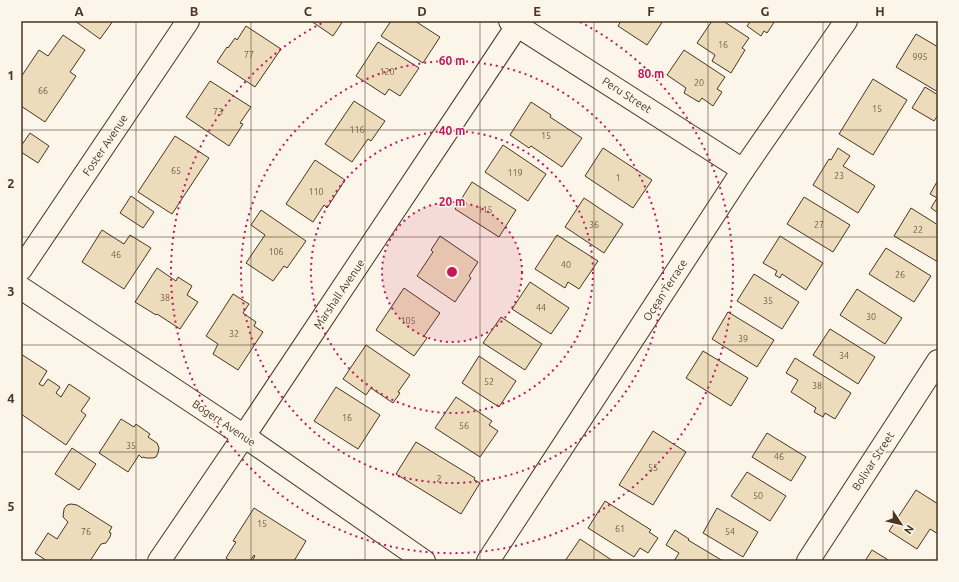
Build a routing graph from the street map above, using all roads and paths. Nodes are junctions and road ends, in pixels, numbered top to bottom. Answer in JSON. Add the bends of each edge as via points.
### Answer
{"nodes":[{"id":1,"x":188,"y":21,"type":"edge"},
{"id":2,"x":846,"y":21,"type":"edge"},
{"id":3,"x":514,"y":23,"type":"edge"},
{"id":4,"x":744,"y":170,"type":"junction"},
{"id":5,"x":21,"y":269,"type":"edge"},
{"id":6,"x":21,"y":288,"type":"edge"},
{"id":7,"x":938,"y":361,"type":"edge"},
{"id":8,"x":244,"y":436,"type":"junction"},
{"id":9,"x":159,"y":561,"type":"edge"},
{"id":10,"x":424,"y":561,"type":"edge"},
{"id":11,"x":488,"y":561,"type":"edge"},
{"id":12,"x":808,"y":561,"type":"edge"}],
"edges":[{"from":1,"to":5,"type":"street","name":"Foster Avenue"},
{"from":2,"to":4,"type":"street","name":"Ocean Terrace"},
{"from":3,"to":4,"type":"street","name":"Peru Street"},
{"from":3,"to":8,"type":"street","name":"Marshall Avenue"},
{"from":4,"to":11,"type":"street","name":"Ocean Terrace"},
{"from":6,"to":8,"type":"street","name":"Bogert Avenue"},
{"from":7,"to":12,"type":"street","name":"Bolivar Street"},
{"from":8,"to":9,"type":"street","name":"Marshall Avenue"},
{"from":8,"to":10,"type":"street","name":"Bogert Avenue"}]}
